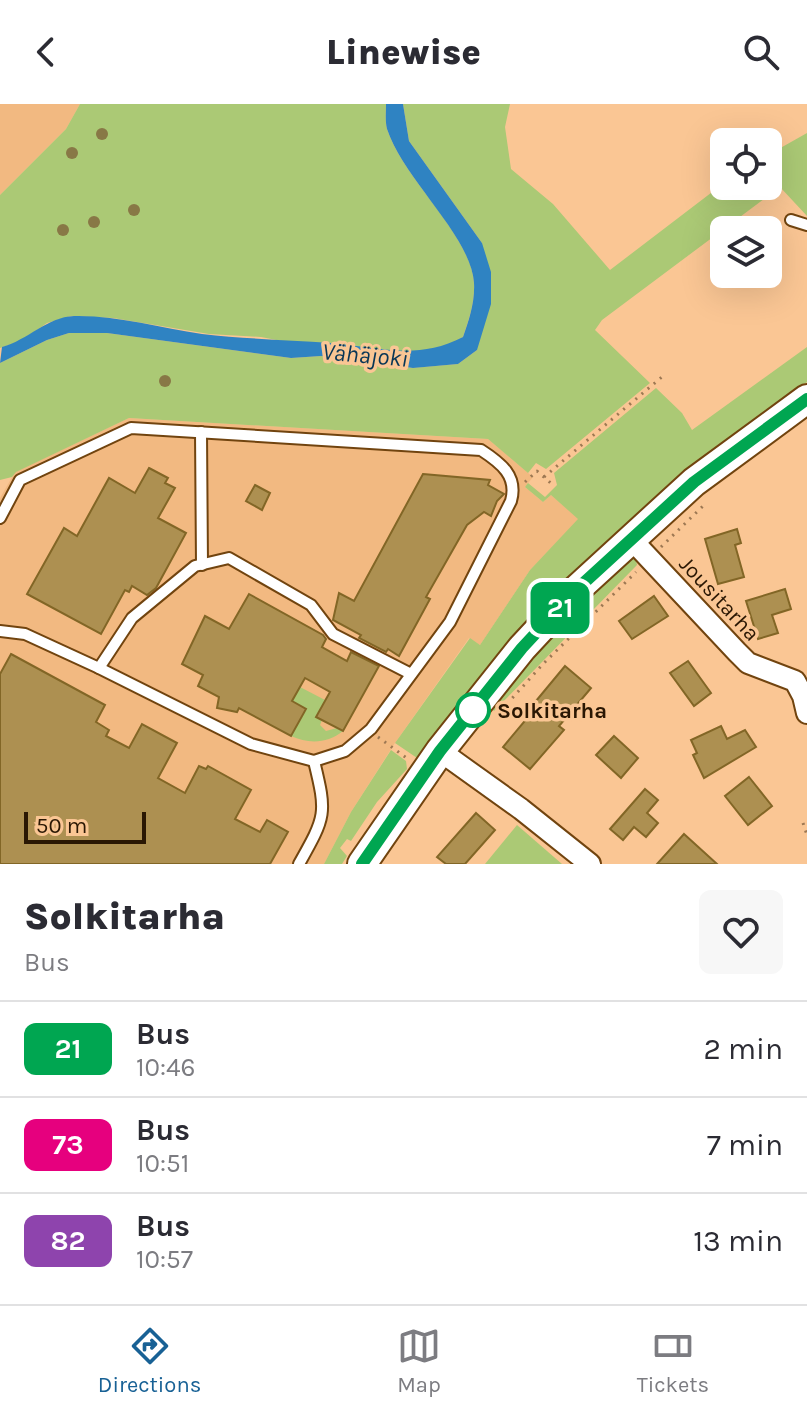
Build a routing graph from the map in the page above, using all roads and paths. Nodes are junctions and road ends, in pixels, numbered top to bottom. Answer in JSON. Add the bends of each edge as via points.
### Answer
{"nodes":[{"id":1,"x":791,"y":220,"type":"dead end"},
{"id":2,"x":807,"y":224,"type":"edge"},
{"id":3,"x":663,"y":376,"type":"dead end"},
{"id":4,"x":807,"y":399,"type":"edge"},
{"id":5,"x":201,"y":432,"type":"junction"},
{"id":6,"x":544,"y":477,"type":"junction"},
{"id":7,"x":525,"y":482,"type":"dead end"},
{"id":8,"x":554,"y":486,"type":"dead end"},
{"id":9,"x":705,"y":503,"type":"dead end"},
{"id":10,"x":0,"y":518,"type":"edge"},
{"id":11,"x":640,"y":548,"type":"junction"},
{"id":12,"x":202,"y":565,"type":"junction"},
{"id":13,"x":0,"y":631,"type":"edge"},
{"id":14,"x":99,"y":668,"type":"junction"},
{"id":15,"x":411,"y":674,"type":"junction"},
{"id":16,"x":501,"y":712,"type":"dead end"},
{"id":17,"x":807,"y":713,"type":"edge"},
{"id":18,"x":369,"y":731,"type":"junction"},
{"id":19,"x":440,"y":751,"type":"junction"},
{"id":20,"x":314,"y":761,"type":"junction"},
{"id":21,"x":413,"y":764,"type":"dead end"},
{"id":22,"x":803,"y":823,"type":"dead end"},
{"id":23,"x":807,"y":835,"type":"edge"},
{"id":24,"x":299,"y":864,"type":"edge"},
{"id":25,"x":362,"y":864,"type":"edge"},
{"id":26,"x":590,"y":864,"type":"edge"}],
"edges":[{"from":1,"to":2,"type":"lane"},
{"from":3,"to":6,"type":"path"},
{"from":4,"to":11,"type":"main road","via":[[694,482]]},
{"from":5,"to":10,"type":"lane","via":[[131,428],[20,480]]},
{"from":5,"to":12,"type":"lane"},
{"from":5,"to":15,"type":"lane","via":[[481,450],[511,475],[511,501],[450,622]]},
{"from":6,"to":7,"type":"path","via":[[537,471]]},
{"from":6,"to":8,"type":"path"},
{"from":9,"to":11,"type":"path"},
{"from":11,"to":16,"type":"path"},
{"from":11,"to":17,"type":"street","name":"Jousitarha","via":[[748,663],[798,684]]},
{"from":11,"to":19,"type":"main road","via":[[576,590]]},
{"from":12,"to":14,"type":"lane","via":[[132,618]]},
{"from":12,"to":15,"type":"lane","via":[[229,558],[311,605],[333,634]]},
{"from":13,"to":14,"type":"lane","via":[[25,634]]},
{"from":14,"to":20,"type":"lane","via":[[251,744]]},
{"from":15,"to":18,"type":"lane"},
{"from":18,"to":20,"type":"lane","via":[[345,751]]},
{"from":18,"to":21,"type":"path"},
{"from":19,"to":25,"type":"main road"},
{"from":19,"to":26,"type":"street"},
{"from":20,"to":24,"type":"lane","via":[[324,808]]},
{"from":22,"to":23,"type":"path"}]}
